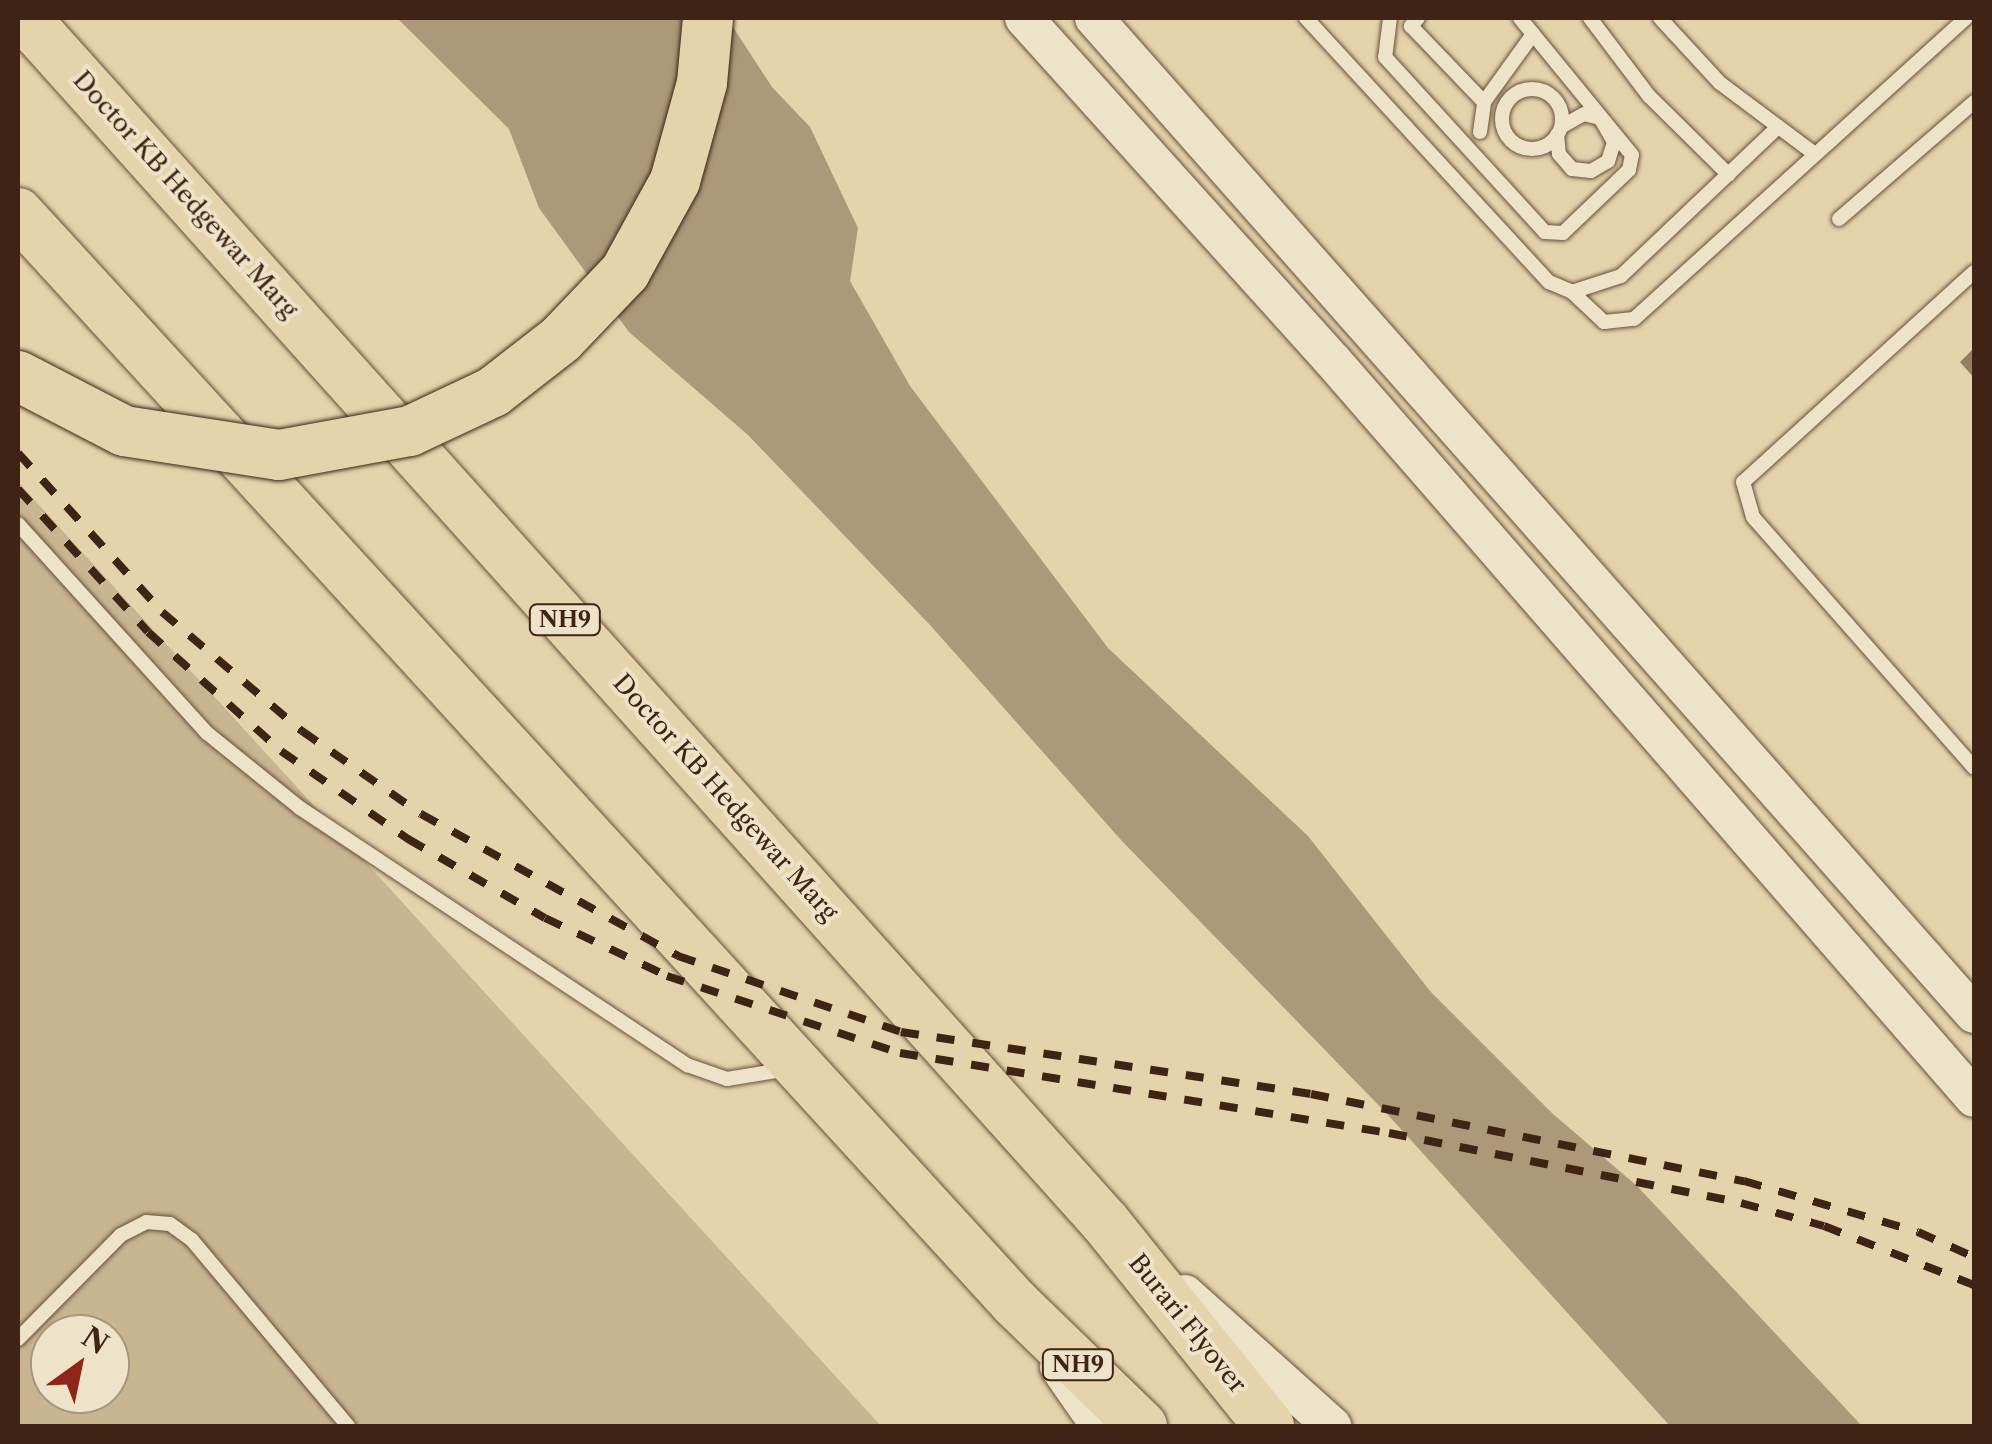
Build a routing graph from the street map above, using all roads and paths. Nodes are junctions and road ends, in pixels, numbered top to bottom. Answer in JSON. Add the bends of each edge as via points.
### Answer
{"nodes":[{"id":1,"x":25,"y":18,"type":"edge"},
{"id":2,"x":708,"y":18,"type":"edge"},
{"id":3,"x":1024,"y":18,"type":"edge"},
{"id":4,"x":1094,"y":18,"type":"edge"},
{"id":5,"x":1306,"y":18,"type":"edge"},
{"id":6,"x":1390,"y":18,"type":"edge"},
{"id":7,"x":1418,"y":18,"type":"edge"},
{"id":8,"x":1520,"y":18,"type":"edge"},
{"id":9,"x":1590,"y":18,"type":"edge"},
{"id":10,"x":1660,"y":18,"type":"edge"},
{"id":11,"x":1966,"y":18,"type":"edge"},
{"id":12,"x":1533,"y":34,"type":"junction"},
{"id":13,"x":1484,"y":102,"type":"junction"},
{"id":14,"x":1974,"y":102,"type":"edge"},
{"id":15,"x":1607,"y":124,"type":"junction"},
{"id":16,"x":1776,"y":129,"type":"junction"},
{"id":17,"x":1560,"y":130,"type":"junction"},
{"id":18,"x":1480,"y":132,"type":"dead end"},
{"id":19,"x":1816,"y":154,"type":"junction"},
{"id":20,"x":1729,"y":175,"type":"junction"},
{"id":21,"x":18,"y":213,"type":"edge"},
{"id":22,"x":1839,"y":218,"type":"dead end"},
{"id":23,"x":1974,"y":272,"type":"edge"},
{"id":24,"x":1572,"y":292,"type":"junction"},
{"id":25,"x":18,"y":376,"type":"edge"},
{"id":26,"x":18,"y":524,"type":"edge"},
{"id":27,"x":1974,"y":766,"type":"edge"},
{"id":28,"x":1974,"y":1014,"type":"edge"},
{"id":29,"x":804,"y":1066,"type":"junction"},
{"id":30,"x":1974,"y":1098,"type":"edge"},
{"id":31,"x":1105,"y":1222,"type":"junction"},
{"id":32,"x":1015,"y":1303,"type":"junction"},
{"id":33,"x":18,"y":1340,"type":"edge"},
{"id":34,"x":348,"y":1426,"type":"edge"},
{"id":35,"x":1100,"y":1426,"type":"edge"},
{"id":36,"x":1142,"y":1426,"type":"edge"},
{"id":37,"x":1269,"y":1426,"type":"edge"},
{"id":38,"x":1332,"y":1426,"type":"edge"}],
"edges":[{"from":1,"to":31,"type":"highway","name":"Doctor KB Hedgewar Marg","number":"NH9"},
{"from":2,"to":25,"type":"highway","bridge":true,"via":[[690,133],[675,181],[642,241],[594,307],[493,392],[410,430],[278,454],[124,431]]},
{"from":3,"to":30,"type":"main road","via":[[1345,375]]},
{"from":4,"to":28,"type":"main road"},
{"from":5,"to":24,"type":"lane","via":[[1550,282]]},
{"from":6,"to":15,"type":"lane","via":[[1385,56],[1546,232],[1562,233],[1633,164]]},
{"from":7,"to":13,"type":"lane","via":[[1411,26]]},
{"from":8,"to":12,"type":"lane"},
{"from":9,"to":20,"type":"lane","via":[[1649,96]]},
{"from":10,"to":16,"type":"lane","via":[[1720,84]]},
{"from":11,"to":19,"type":"lane"},
{"from":12,"to":13,"type":"lane"},
{"from":12,"to":15,"type":"lane"},
{"from":13,"to":18,"type":"lane"},
{"from":14,"to":22,"type":"lane"},
{"from":15,"to":17,"type":"lane","via":[[1584,114]]},
{"from":15,"to":17,"type":"lane","via":[[1613,152],[1592,171],[1564,163]]},
{"from":16,"to":19,"type":"lane"},
{"from":16,"to":20,"type":"lane"},
{"from":17,"to":17,"type":"lane","via":[[1560,107],[1538,89],[1520,91],[1505,104],[1502,125],[1513,142],[1542,147]]},
{"from":19,"to":24,"type":"lane","via":[[1634,319],[1604,322]]},
{"from":20,"to":24,"type":"lane","via":[[1621,276]]},
{"from":21,"to":29,"type":"highway","number":"NH9"},
{"from":23,"to":27,"type":"lane","via":[[1742,482],[1753,517]]},
{"from":26,"to":29,"type":"lane","via":[[207,733],[300,808],[687,1065],[727,1079]]},
{"from":29,"to":32,"type":"highway","number":"NH9"},
{"from":31,"to":37,"type":"highway","name":"Burari Flyover"},
{"from":31,"to":38,"type":"main road"},
{"from":32,"to":35,"type":"main road"},
{"from":32,"to":36,"type":"highway","number":"NH9"},
{"from":33,"to":34,"type":"lane","via":[[122,1235],[146,1222],[170,1224],[192,1240]]}]}
